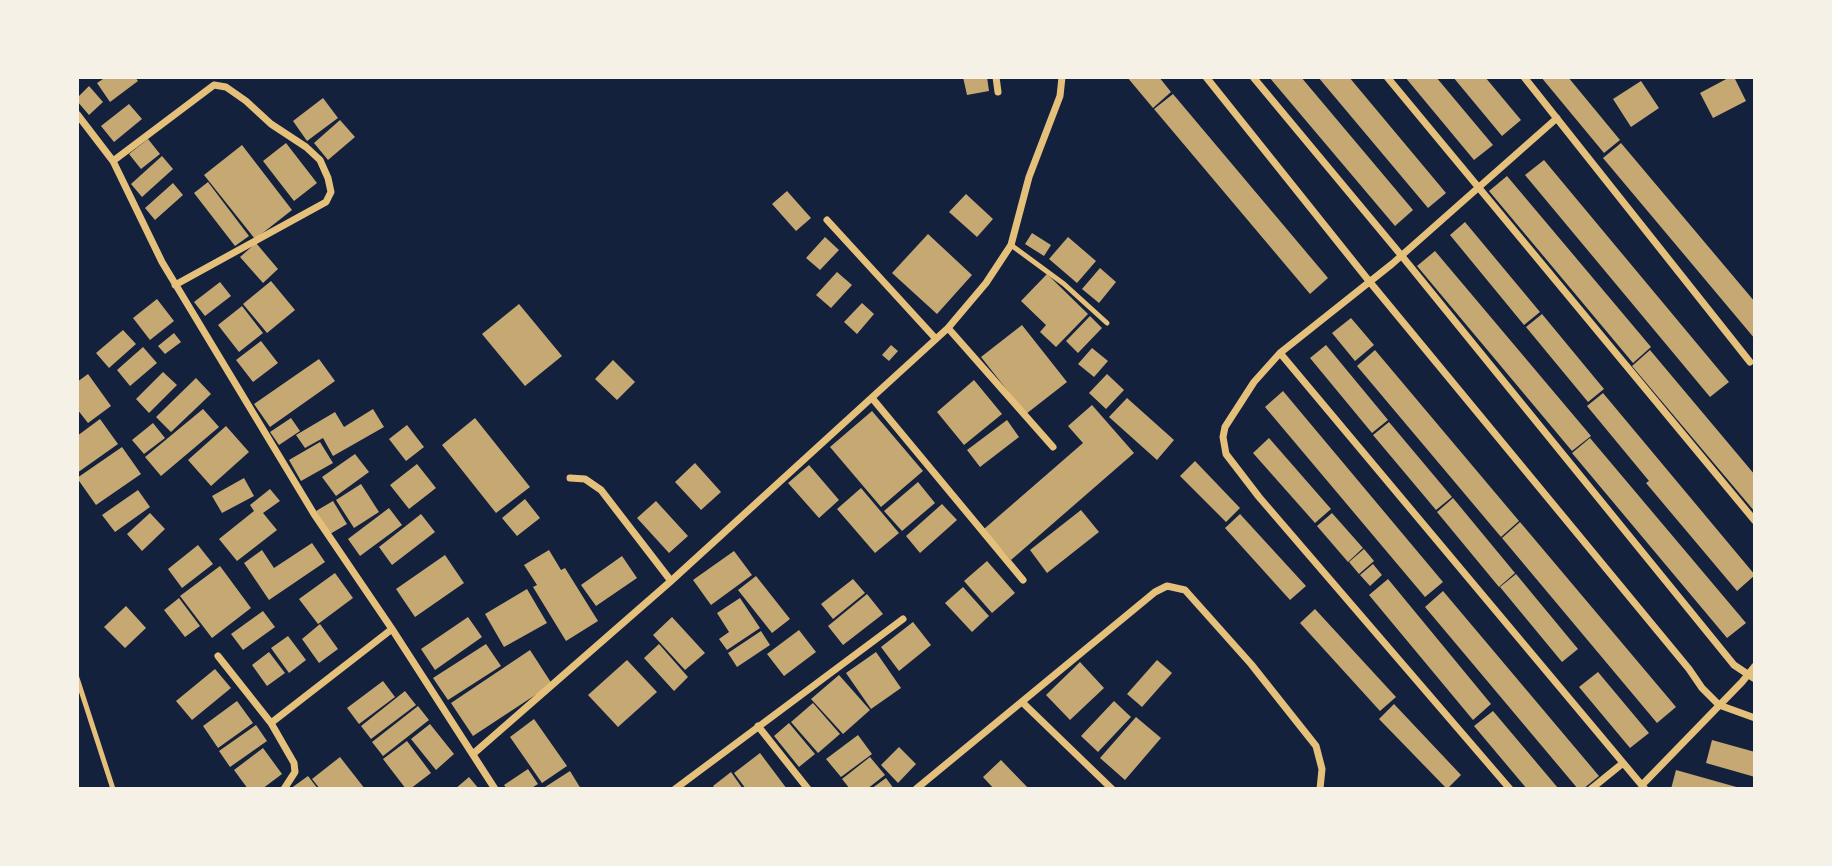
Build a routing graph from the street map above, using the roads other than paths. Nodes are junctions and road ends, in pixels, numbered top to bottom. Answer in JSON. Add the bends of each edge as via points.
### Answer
{"nodes":[{"id":1,"x":996,"y":77,"type":"edge"},
{"id":2,"x":1062,"y":77,"type":"edge"},
{"id":3,"x":1206,"y":77,"type":"edge"},
{"id":4,"x":1253,"y":77,"type":"edge"},
{"id":5,"x":1387,"y":77,"type":"edge"},
{"id":6,"x":1524,"y":77,"type":"edge"},
{"id":7,"x":998,"y":92,"type":"dead end"},
{"id":8,"x":77,"y":114,"type":"edge"},
{"id":9,"x":1558,"y":118,"type":"junction"},
{"id":10,"x":114,"y":161,"type":"junction"},
{"id":11,"x":1479,"y":188,"type":"junction"},
{"id":12,"x":827,"y":220,"type":"dead end"},
{"id":13,"x":1010,"y":245,"type":"junction"},
{"id":14,"x":1401,"y":255,"type":"junction"},
{"id":15,"x":1369,"y":281,"type":"junction"},
{"id":16,"x":175,"y":285,"type":"junction"},
{"id":17,"x":1107,"y":323,"type":"dead end"},
{"id":18,"x":948,"y":328,"type":"junction"},
{"id":19,"x":936,"y":339,"type":"junction"},
{"id":20,"x":1280,"y":353,"type":"junction"},
{"id":21,"x":1750,"y":362,"type":"dead end"},
{"id":22,"x":872,"y":398,"type":"junction"},
{"id":23,"x":1053,"y":447,"type":"dead end"},
{"id":24,"x":570,"y":478,"type":"dead end"},
{"id":25,"x":1755,"y":521,"type":"edge"},
{"id":26,"x":1023,"y":580,"type":"dead end"},
{"id":27,"x":671,"y":582,"type":"junction"},
{"id":28,"x":903,"y":619,"type":"dead end"},
{"id":29,"x":392,"y":629,"type":"junction"},
{"id":30,"x":218,"y":656,"type":"dead end"},
{"id":31,"x":1755,"y":666,"type":"edge"},
{"id":32,"x":77,"y":678,"type":"edge"},
{"id":33,"x":1748,"y":679,"type":"edge"},
{"id":34,"x":1022,"y":702,"type":"junction"},
{"id":35,"x":1718,"y":705,"type":"junction"},
{"id":36,"x":1755,"y":718,"type":"edge"},
{"id":37,"x":271,"y":723,"type":"junction"},
{"id":38,"x":758,"y":726,"type":"junction"},
{"id":39,"x":473,"y":754,"type":"junction"},
{"id":40,"x":1623,"y":762,"type":"junction"},
{"id":41,"x":1643,"y":787,"type":"edge"},
{"id":42,"x":113,"y":789,"type":"edge"},
{"id":43,"x":284,"y":789,"type":"edge"},
{"id":44,"x":495,"y":789,"type":"edge"},
{"id":45,"x":675,"y":789,"type":"edge"},
{"id":46,"x":808,"y":789,"type":"edge"},
{"id":47,"x":916,"y":789,"type":"edge"},
{"id":48,"x":1112,"y":789,"type":"edge"},
{"id":49,"x":1321,"y":789,"type":"edge"},
{"id":50,"x":1510,"y":789,"type":"edge"},
{"id":51,"x":1591,"y":789,"type":"edge"}],
"edges":[{"from":1,"to":7,"type":"street"},
{"from":2,"to":13,"type":"street","via":[[1060,96],[1029,177]]},
{"from":3,"to":15,"type":"street"},
{"from":4,"to":14,"type":"street"},
{"from":5,"to":11,"type":"street"},
{"from":6,"to":9,"type":"street"},
{"from":8,"to":10,"type":"street"},
{"from":9,"to":11,"type":"street"},
{"from":9,"to":21,"type":"street"},
{"from":10,"to":16,"type":"street"},
{"from":10,"to":16,"type":"street","via":[[214,85],[246,101],[320,160],[331,191],[326,202]]},
{"from":11,"to":14,"type":"street"},
{"from":11,"to":25,"type":"street"},
{"from":12,"to":19,"type":"street"},
{"from":13,"to":17,"type":"lane"},
{"from":13,"to":18,"type":"street","via":[[986,283]]},
{"from":14,"to":15,"type":"street"},
{"from":14,"to":33,"type":"street"},
{"from":15,"to":20,"type":"street"},
{"from":15,"to":35,"type":"street"},
{"from":16,"to":29,"type":"street","via":[[314,514]]},
{"from":18,"to":19,"type":"street"},
{"from":18,"to":23,"type":"street"},
{"from":19,"to":22,"type":"street"},
{"from":20,"to":40,"type":"street"},
{"from":20,"to":50,"type":"street","via":[[1254,382],[1225,427],[1226,454]]},
{"from":22,"to":26,"type":"street"},
{"from":22,"to":27,"type":"street"},
{"from":24,"to":27,"type":"street","via":[[592,481],[601,490]]},
{"from":27,"to":39,"type":"street"},
{"from":28,"to":38,"type":"street"},
{"from":29,"to":37,"type":"street"},
{"from":29,"to":39,"type":"street"},
{"from":30,"to":37,"type":"street"},
{"from":31,"to":33,"type":"street"},
{"from":32,"to":42,"type":"lane"},
{"from":33,"to":35,"type":"street"},
{"from":34,"to":47,"type":"street"},
{"from":34,"to":48,"type":"street"},
{"from":34,"to":49,"type":"street","via":[[1155,592],[1167,586],[1185,590],[1316,746]]},
{"from":35,"to":36,"type":"street"},
{"from":35,"to":41,"type":"street"},
{"from":37,"to":43,"type":"street","via":[[294,763],[295,772]]},
{"from":38,"to":45,"type":"street"},
{"from":38,"to":46,"type":"street"},
{"from":39,"to":44,"type":"street"},
{"from":40,"to":41,"type":"street"},
{"from":40,"to":51,"type":"street"}]}
